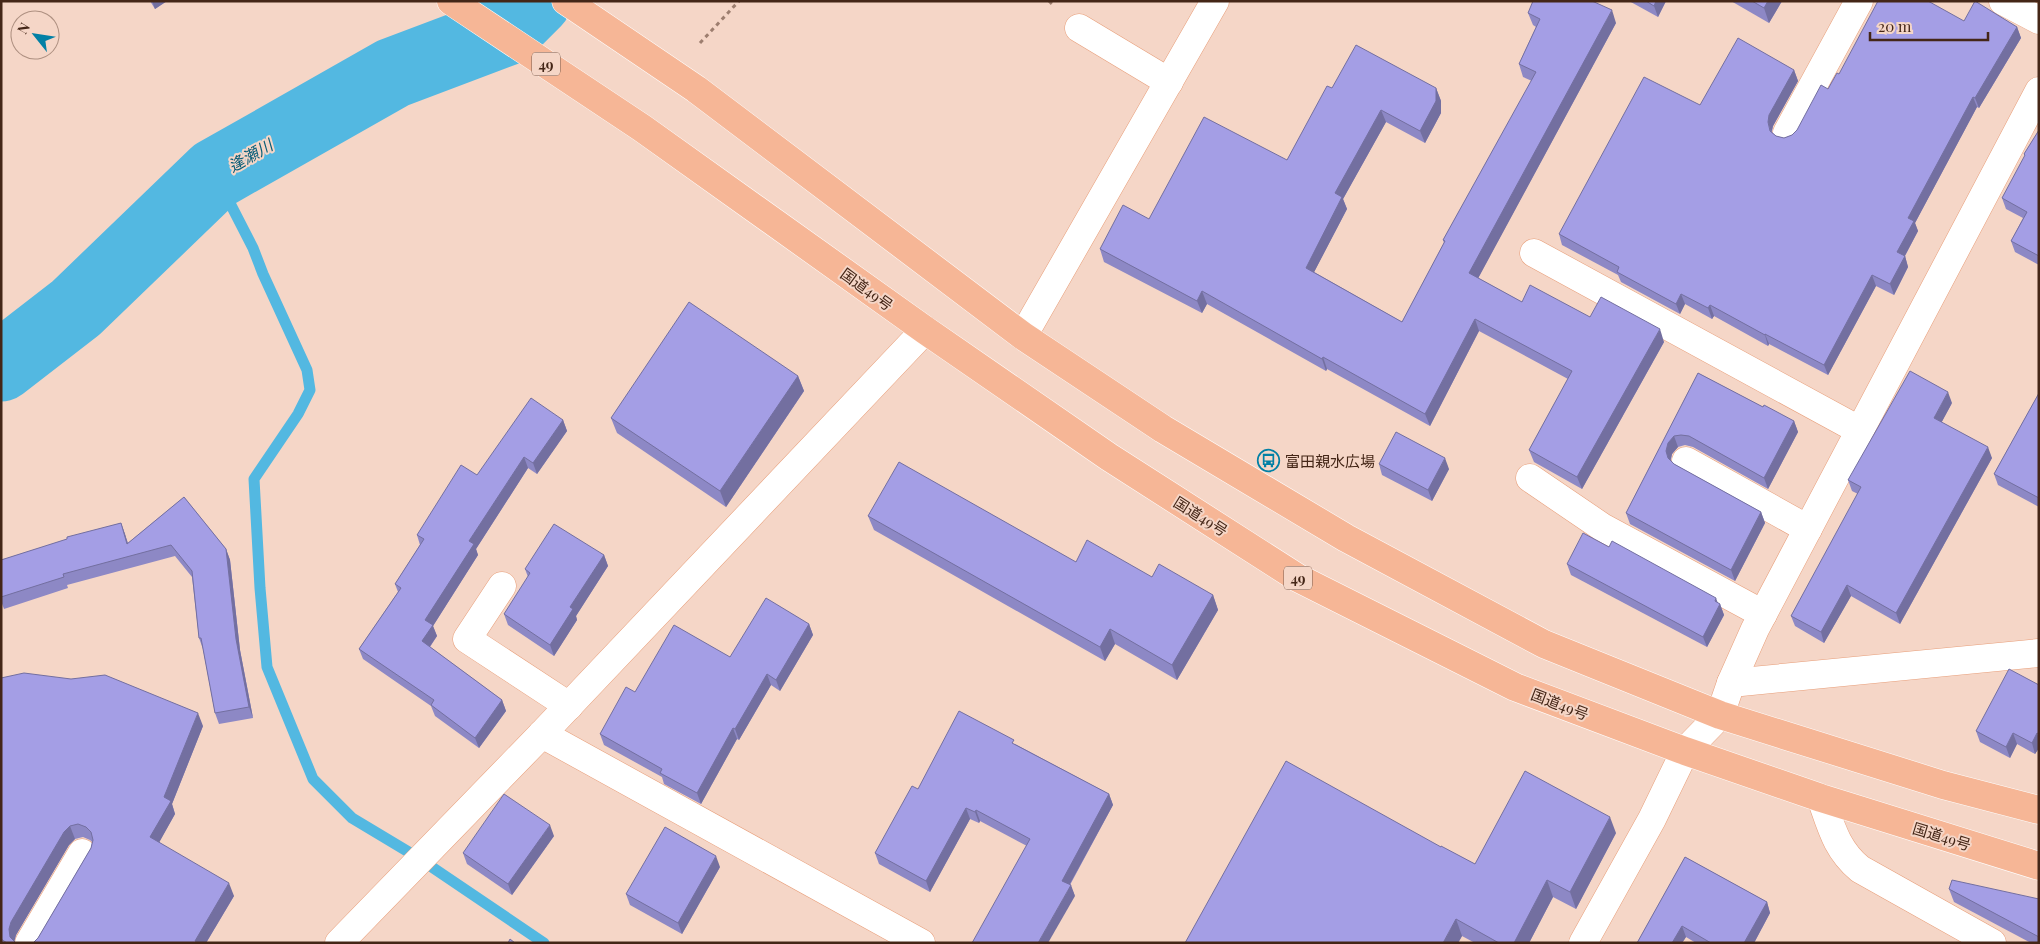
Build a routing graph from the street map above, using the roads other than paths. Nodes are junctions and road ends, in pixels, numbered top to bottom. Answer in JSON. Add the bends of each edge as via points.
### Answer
{"nodes":[{"id":1,"x":450,"y":1,"type":"edge"},
{"id":2,"x":566,"y":1,"type":"edge"},
{"id":3,"x":1215,"y":1,"type":"edge"},
{"id":4,"x":1859,"y":1,"type":"edge"},
{"id":5,"x":2003,"y":1,"type":"edge"},
{"id":6,"x":2039,"y":20,"type":"edge"},
{"id":7,"x":1079,"y":28,"type":"dead end"},
{"id":8,"x":1169,"y":82,"type":"junction"},
{"id":9,"x":2039,"y":91,"type":"edge"},
{"id":10,"x":1787,"y":133,"type":"dead end"},
{"id":11,"x":1534,"y":253,"type":"dead end"},
{"id":12,"x":925,"y":330,"type":"junction"},
{"id":13,"x":1023,"y":336,"type":"junction"},
{"id":14,"x":1860,"y":430,"type":"junction"},
{"id":15,"x":1686,"y":461,"type":"dead end"},
{"id":16,"x":1530,"y":478,"type":"dead end"},
{"id":17,"x":1808,"y":529,"type":"junction"},
{"id":18,"x":502,"y":586,"type":"dead end"},
{"id":19,"x":1763,"y":614,"type":"junction"},
{"id":20,"x":2039,"y":653,"type":"edge"},
{"id":21,"x":1731,"y":683,"type":"junction"},
{"id":22,"x":569,"y":706,"type":"junction"},
{"id":23,"x":1720,"y":715,"type":"junction"},
{"id":24,"x":542,"y":734,"type":"junction"},
{"id":25,"x":1685,"y":751,"type":"junction"},
{"id":26,"x":1821,"y":798,"type":"junction"},
{"id":27,"x":2039,"y":810,"type":"edge"},
{"id":28,"x":82,"y":852,"type":"dead end"},
{"id":29,"x":2039,"y":866,"type":"edge"},
{"id":30,"x":29,"y":943,"type":"edge"},
{"id":31,"x":340,"y":943,"type":"edge"},
{"id":32,"x":921,"y":943,"type":"edge"},
{"id":33,"x":1583,"y":943,"type":"edge"},
{"id":34,"x":1992,"y":943,"type":"edge"}],
"edges":[{"from":1,"to":12,"type":"highway","name":"国道49号","number":"49","via":[[642,128]]},
{"from":2,"to":13,"type":"highway","via":[[696,89]]},
{"from":3,"to":8,"type":"street"},
{"from":4,"to":10,"type":"street"},
{"from":5,"to":6,"type":"street"},
{"from":7,"to":8,"type":"street"},
{"from":8,"to":13,"type":"street"},
{"from":9,"to":14,"type":"street"},
{"from":11,"to":14,"type":"street"},
{"from":12,"to":22,"type":"street"},
{"from":12,"to":25,"type":"highway","name":"国道49号","number":"49","via":[[1109,458],[1298,578],[1515,687]]},
{"from":13,"to":23,"type":"highway","via":[[1163,429],[1346,538],[1544,644]]},
{"from":14,"to":17,"type":"street"},
{"from":15,"to":17,"type":"street"},
{"from":16,"to":19,"type":"street","via":[[1602,527]]},
{"from":17,"to":19,"type":"street"},
{"from":18,"to":22,"type":"street","via":[[466,639]]},
{"from":19,"to":21,"type":"street"},
{"from":20,"to":21,"type":"street"},
{"from":21,"to":23,"type":"street"},
{"from":22,"to":24,"type":"street"},
{"from":23,"to":25,"type":"street"},
{"from":23,"to":27,"type":"highway","via":[[1943,785]]},
{"from":24,"to":31,"type":"street"},
{"from":24,"to":32,"type":"street"},
{"from":25,"to":26,"type":"highway","name":"国道49号","number":"49"},
{"from":25,"to":33,"type":"street","via":[[1652,819]]},
{"from":26,"to":29,"type":"highway","name":"国道49号","number":"49"},
{"from":26,"to":34,"type":"street","via":[[1835,838],[1847,859]]},
{"from":28,"to":30,"type":"street"}]}
